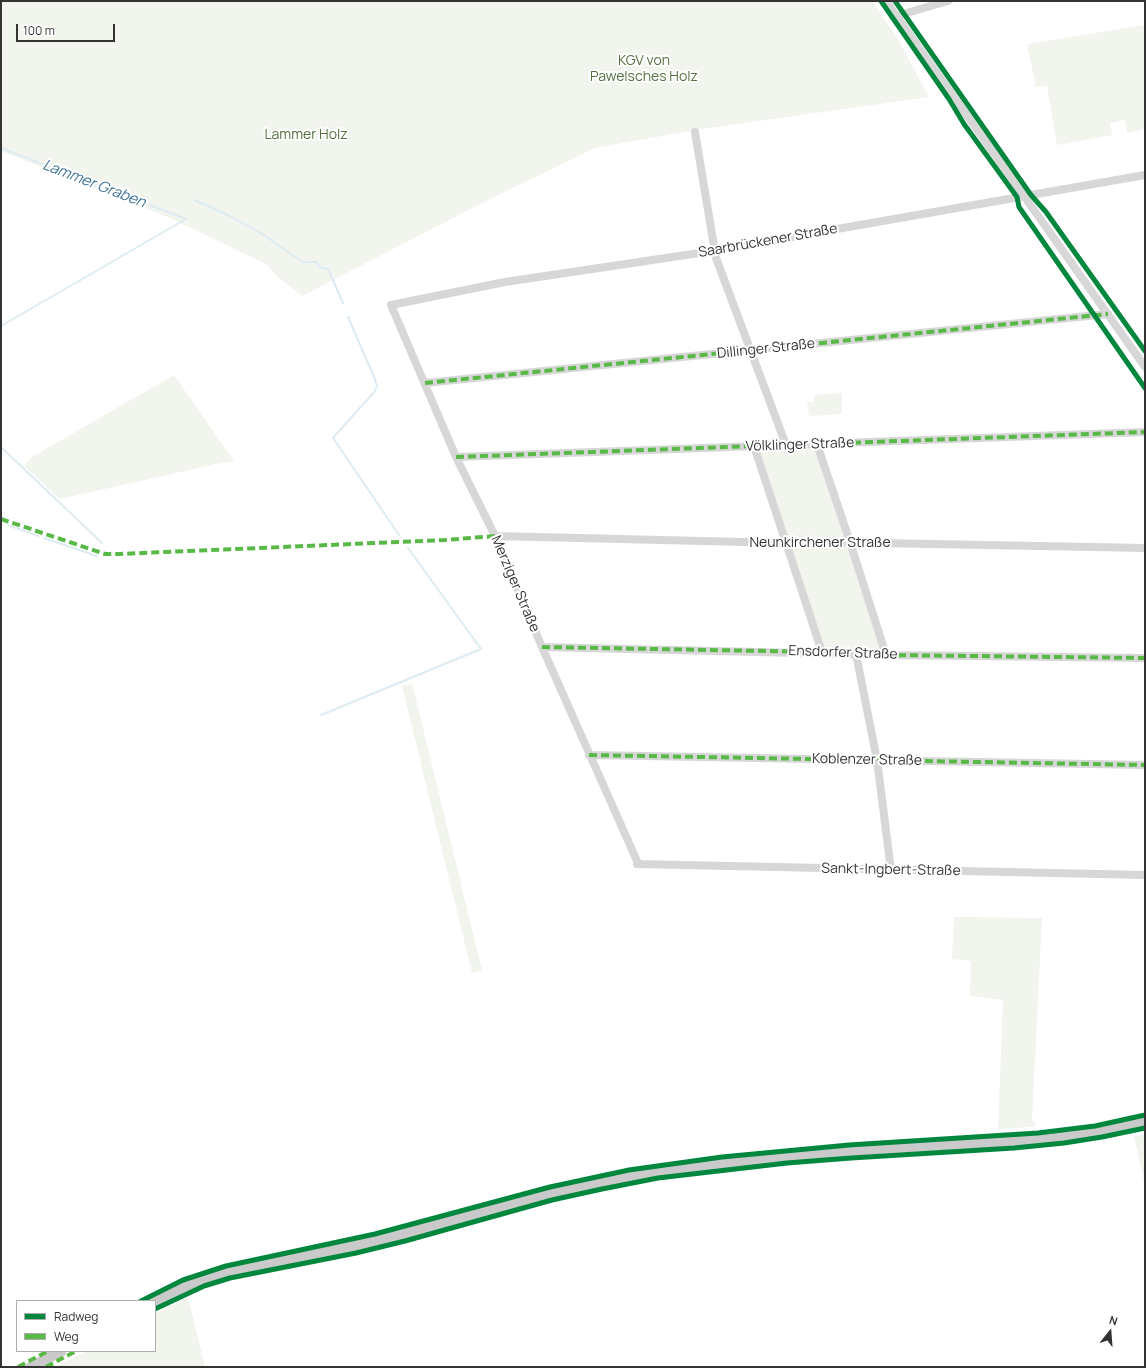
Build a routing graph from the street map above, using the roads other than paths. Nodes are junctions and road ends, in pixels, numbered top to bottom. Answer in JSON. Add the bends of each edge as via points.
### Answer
{"nodes":[{"id":1,"x":886,"y":1,"type":"edge"},
{"id":2,"x":948,"y":1,"type":"edge"},
{"id":3,"x":894,"y":16,"type":"junction"},
{"id":4,"x":695,"y":132,"type":"dead end"},
{"id":5,"x":1145,"y":175,"type":"edge"},
{"id":6,"x":1024,"y":196,"type":"junction"},
{"id":7,"x":714,"y":250,"type":"junction"},
{"id":8,"x":391,"y":305,"type":"joint"},
{"id":9,"x":1108,"y":314,"type":"junction"},
{"id":10,"x":750,"y":350,"type":"junction"},
{"id":11,"x":1145,"y":367,"type":"edge"},
{"id":12,"x":425,"y":382,"type":"junction"},
{"id":13,"x":1145,"y":432,"type":"edge"},
{"id":14,"x":817,"y":444,"type":"junction"},
{"id":15,"x":786,"y":445,"type":"junction"},
{"id":16,"x":754,"y":446,"type":"junction"},
{"id":17,"x":456,"y":456,"type":"junction"},
{"id":18,"x":495,"y":536,"type":"junction"},
{"id":19,"x":850,"y":542,"type":"junction"},
{"id":20,"x":786,"y":543,"type":"junction"},
{"id":21,"x":1145,"y":548,"type":"edge"},
{"id":22,"x":542,"y":647,"type":"junction"},
{"id":23,"x":822,"y":652,"type":"junction"},
{"id":24,"x":856,"y":654,"type":"junction"},
{"id":25,"x":886,"y":655,"type":"junction"},
{"id":26,"x":1145,"y":658,"type":"edge"},
{"id":27,"x":589,"y":755,"type":"junction"},
{"id":28,"x":877,"y":760,"type":"junction"},
{"id":29,"x":1145,"y":765,"type":"edge"},
{"id":30,"x":637,"y":864,"type":"joint"},
{"id":31,"x":891,"y":870,"type":"junction"},
{"id":32,"x":1145,"y":875,"type":"edge"},
{"id":33,"x":1145,"y":1122,"type":"edge"},
{"id":34,"x":156,"y":1301,"type":"edge"},
{"id":35,"x":59,"y":1352,"type":"edge"},
{"id":36,"x":31,"y":1367,"type":"edge"}],
"edges":[{"from":1,"to":3,"type":"street"},
{"from":2,"to":3,"type":"street"},
{"from":3,"to":6,"type":"street"},
{"from":4,"to":7,"type":"street"},
{"from":5,"to":6,"type":"street","name":"Saarbrückener Straße"},
{"from":6,"to":7,"type":"street","name":"Saarbrückener Straße"},
{"from":6,"to":9,"type":"street"},
{"from":7,"to":8,"type":"street","name":"Saarbrückener Straße","via":[[505,282]]},
{"from":7,"to":10,"type":"street"},
{"from":8,"to":12,"type":"street","name":"Merziger Straße"},
{"from":9,"to":10,"type":"street","name":"Dillinger Straße"},
{"from":9,"to":11,"type":"street"},
{"from":10,"to":12,"type":"street","name":"Dillinger Straße"},
{"from":10,"to":15,"type":"street"},
{"from":12,"to":17,"type":"street","name":"Merziger Straße"},
{"from":13,"to":14,"type":"street","name":"Völklinger Straße"},
{"from":14,"to":15,"type":"street","name":"Völklinger Straße"},
{"from":14,"to":19,"type":"street"},
{"from":15,"to":16,"type":"street","name":"Völklinger Straße"},
{"from":16,"to":17,"type":"street","name":"Völklinger Straße"},
{"from":16,"to":20,"type":"street"},
{"from":17,"to":18,"type":"street","name":"Merziger Straße"},
{"from":18,"to":20,"type":"street","name":"Neunkirchener Straße"},
{"from":18,"to":22,"type":"street","name":"Merziger Straße"},
{"from":19,"to":20,"type":"street","name":"Neunkirchener Straße"},
{"from":19,"to":21,"type":"street","name":"Neunkirchener Straße"},
{"from":19,"to":25,"type":"street"},
{"from":20,"to":23,"type":"street"},
{"from":22,"to":23,"type":"street","name":"Ensdorfer Straße"},
{"from":22,"to":27,"type":"street","name":"Merziger Straße"},
{"from":23,"to":24,"type":"street","name":"Ensdorfer Straße"},
{"from":24,"to":25,"type":"street","name":"Ensdorfer Straße"},
{"from":24,"to":28,"type":"street"},
{"from":25,"to":26,"type":"street","name":"Ensdorfer Straße"},
{"from":27,"to":28,"type":"street","name":"Koblenzer Straße"},
{"from":27,"to":30,"type":"street","name":"Merziger Straße"},
{"from":28,"to":29,"type":"street","name":"Koblenzer Straße"},
{"from":28,"to":31,"type":"street"},
{"from":30,"to":31,"type":"street","name":"Sankt-Ingbert-Straße"},
{"from":31,"to":32,"type":"street","name":"Sankt-Ingbert-Straße"},
{"from":33,"to":34,"type":"main road","via":[[1099,1132],[1041,1140],[852,1150],[722,1163],[630,1176],[550,1193],[404,1234],[228,1272],[190,1284]]},
{"from":35,"to":36,"type":"main road"}]}
